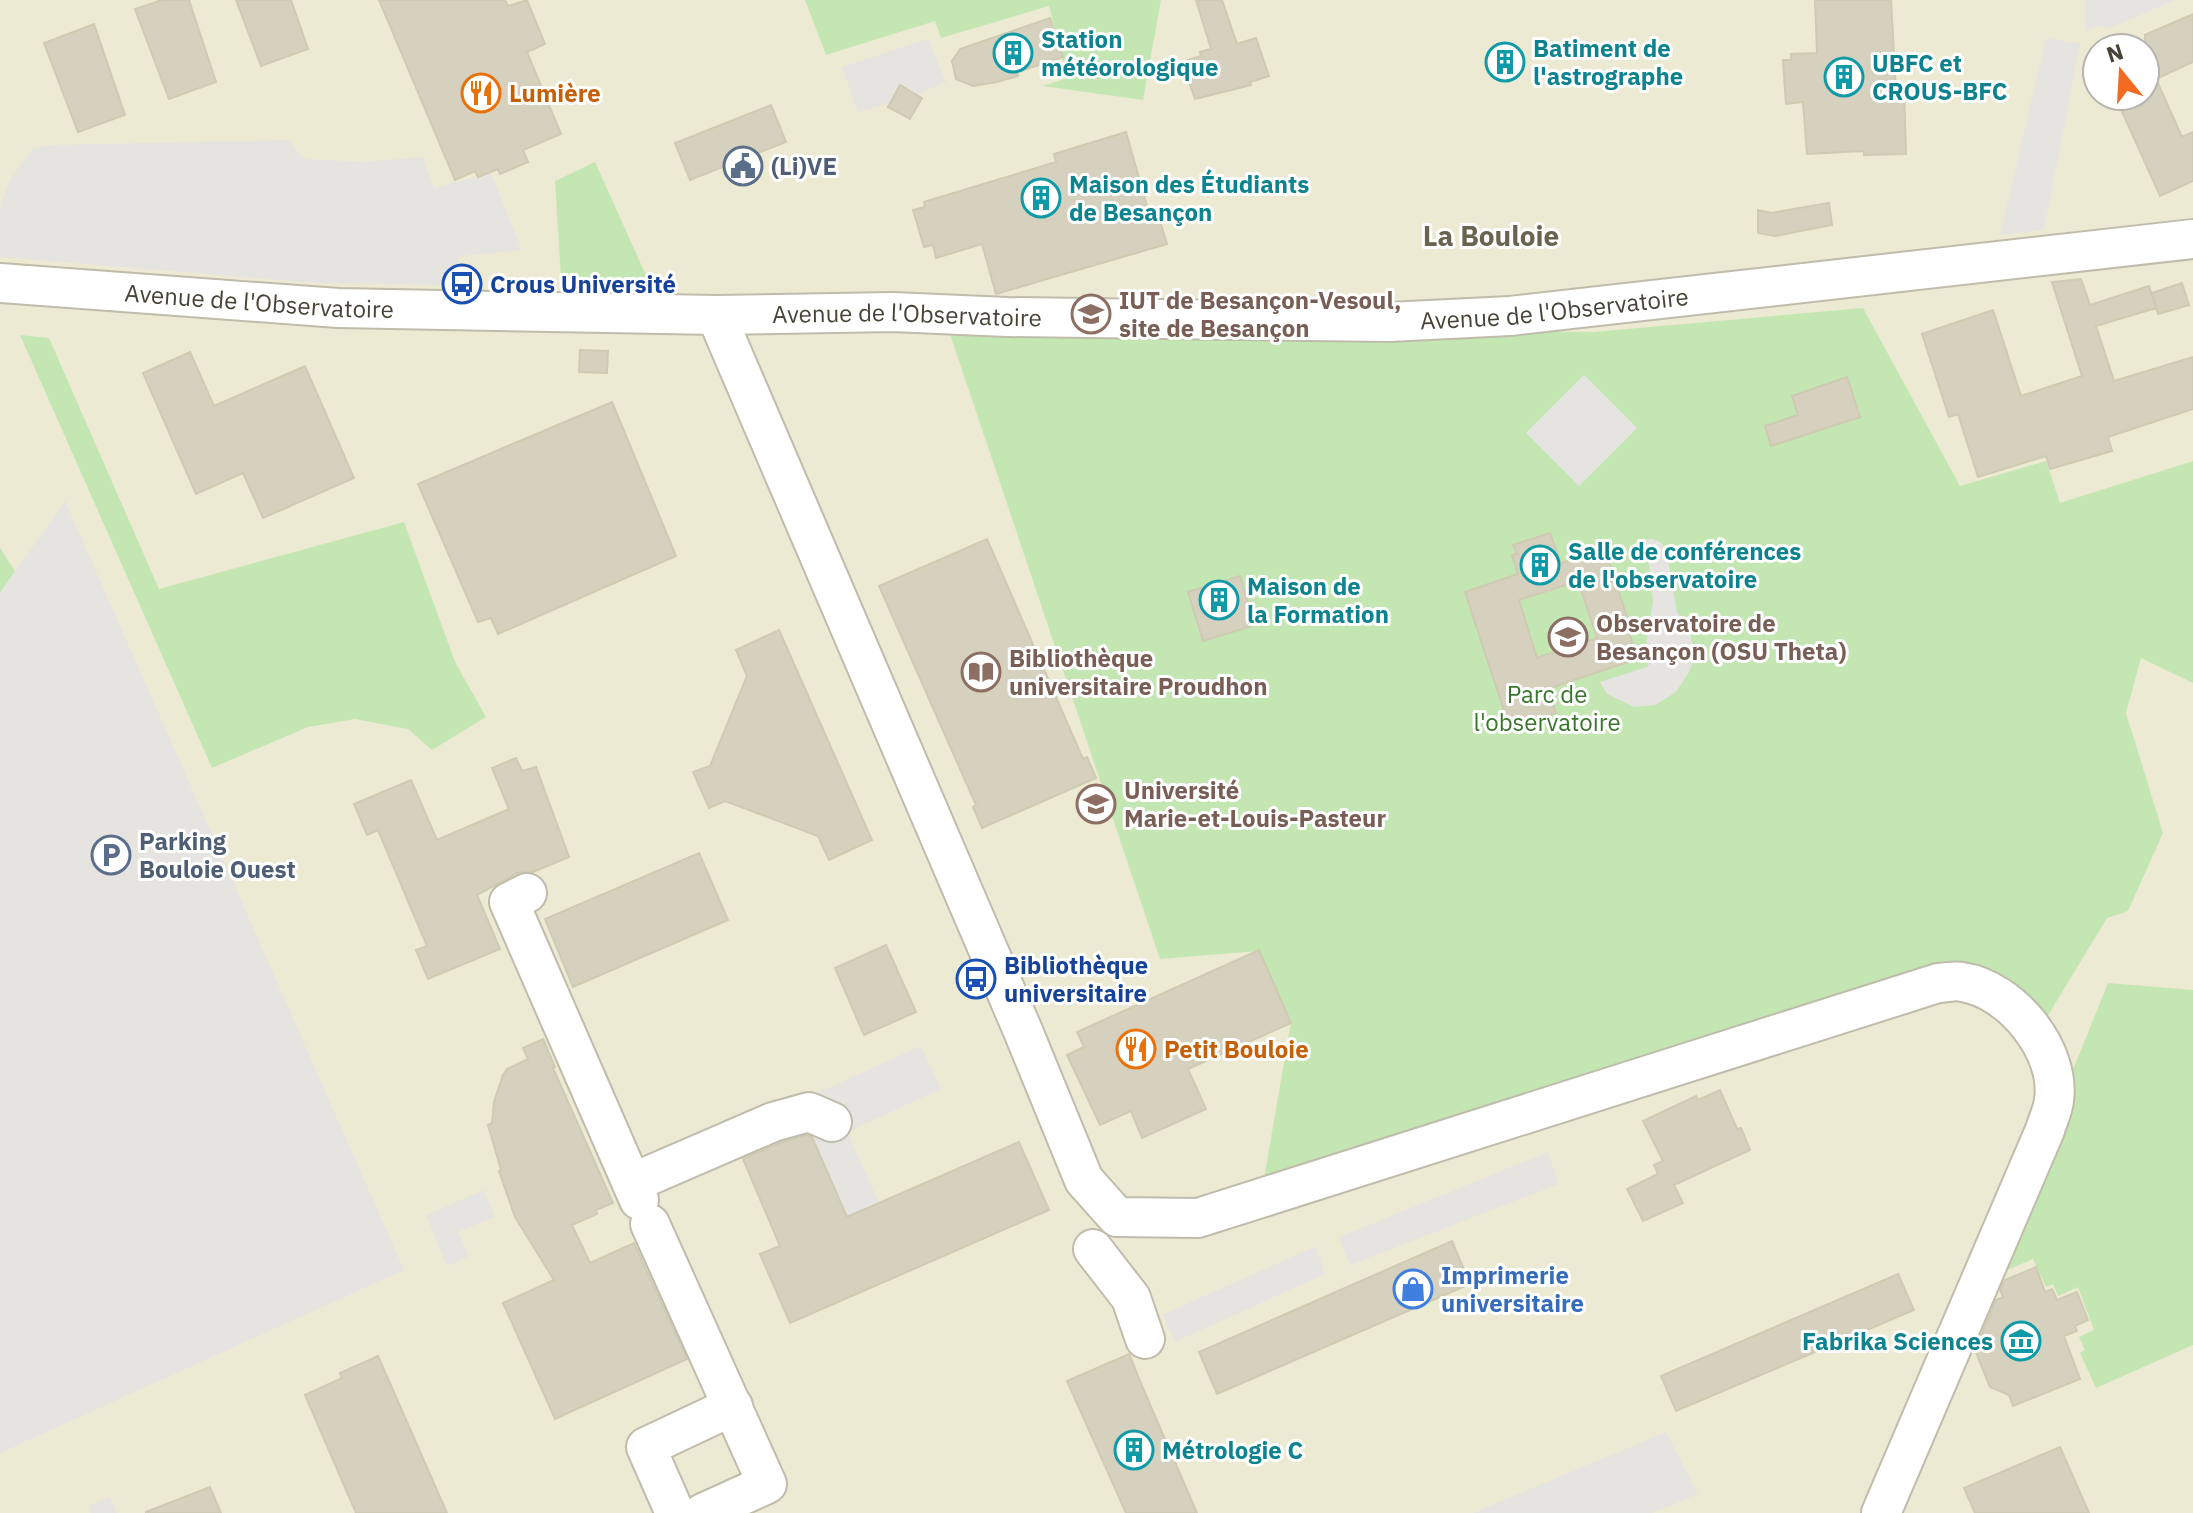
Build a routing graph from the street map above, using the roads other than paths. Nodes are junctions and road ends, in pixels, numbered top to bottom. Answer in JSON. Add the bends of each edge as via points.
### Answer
{"nodes":[{"id":1,"x":2193,"y":239,"type":"edge"},
{"id":2,"x":0,"y":283,"type":"edge"},
{"id":3,"x":716,"y":315,"type":"junction"},
{"id":4,"x":527,"y":893,"type":"dead end"},
{"id":5,"x":832,"y":1122,"type":"dead end"},
{"id":6,"x":640,"y":1202,"type":"junction"},
{"id":7,"x":1093,"y":1249,"type":"dead end"},
{"id":8,"x":1145,"y":1339,"type":"dead end"},
{"id":9,"x":733,"y":1406,"type":"junction"},
{"id":10,"x":675,"y":1513,"type":"edge"},
{"id":11,"x":703,"y":1513,"type":"edge"},
{"id":12,"x":1881,"y":1513,"type":"edge"}],
"edges":[{"from":1,"to":3,"type":"street","name":"Avenue de l'Observatoire","via":[[1465,319]]},
{"from":2,"to":3,"type":"street","name":"Avenue de l'Observatoire","via":[[338,308]]},
{"from":3,"to":12,"type":"street","via":[[1084,1180],[1117,1217],[1198,1218],[1938,983],[1962,981],[1995,993],[2016,1010],[2049,1059],[2054,1098],[2045,1130]]},
{"from":4,"to":6,"type":"street","via":[[509,902]]},
{"from":5,"to":6,"type":"street","via":[[809,1112],[773,1122]]},
{"from":6,"to":9,"type":"street"},
{"from":7,"to":8,"type":"street","via":[[1131,1298]]},
{"from":9,"to":10,"type":"street","via":[[646,1447]]},
{"from":9,"to":11,"type":"street","via":[[767,1484]]}]}
